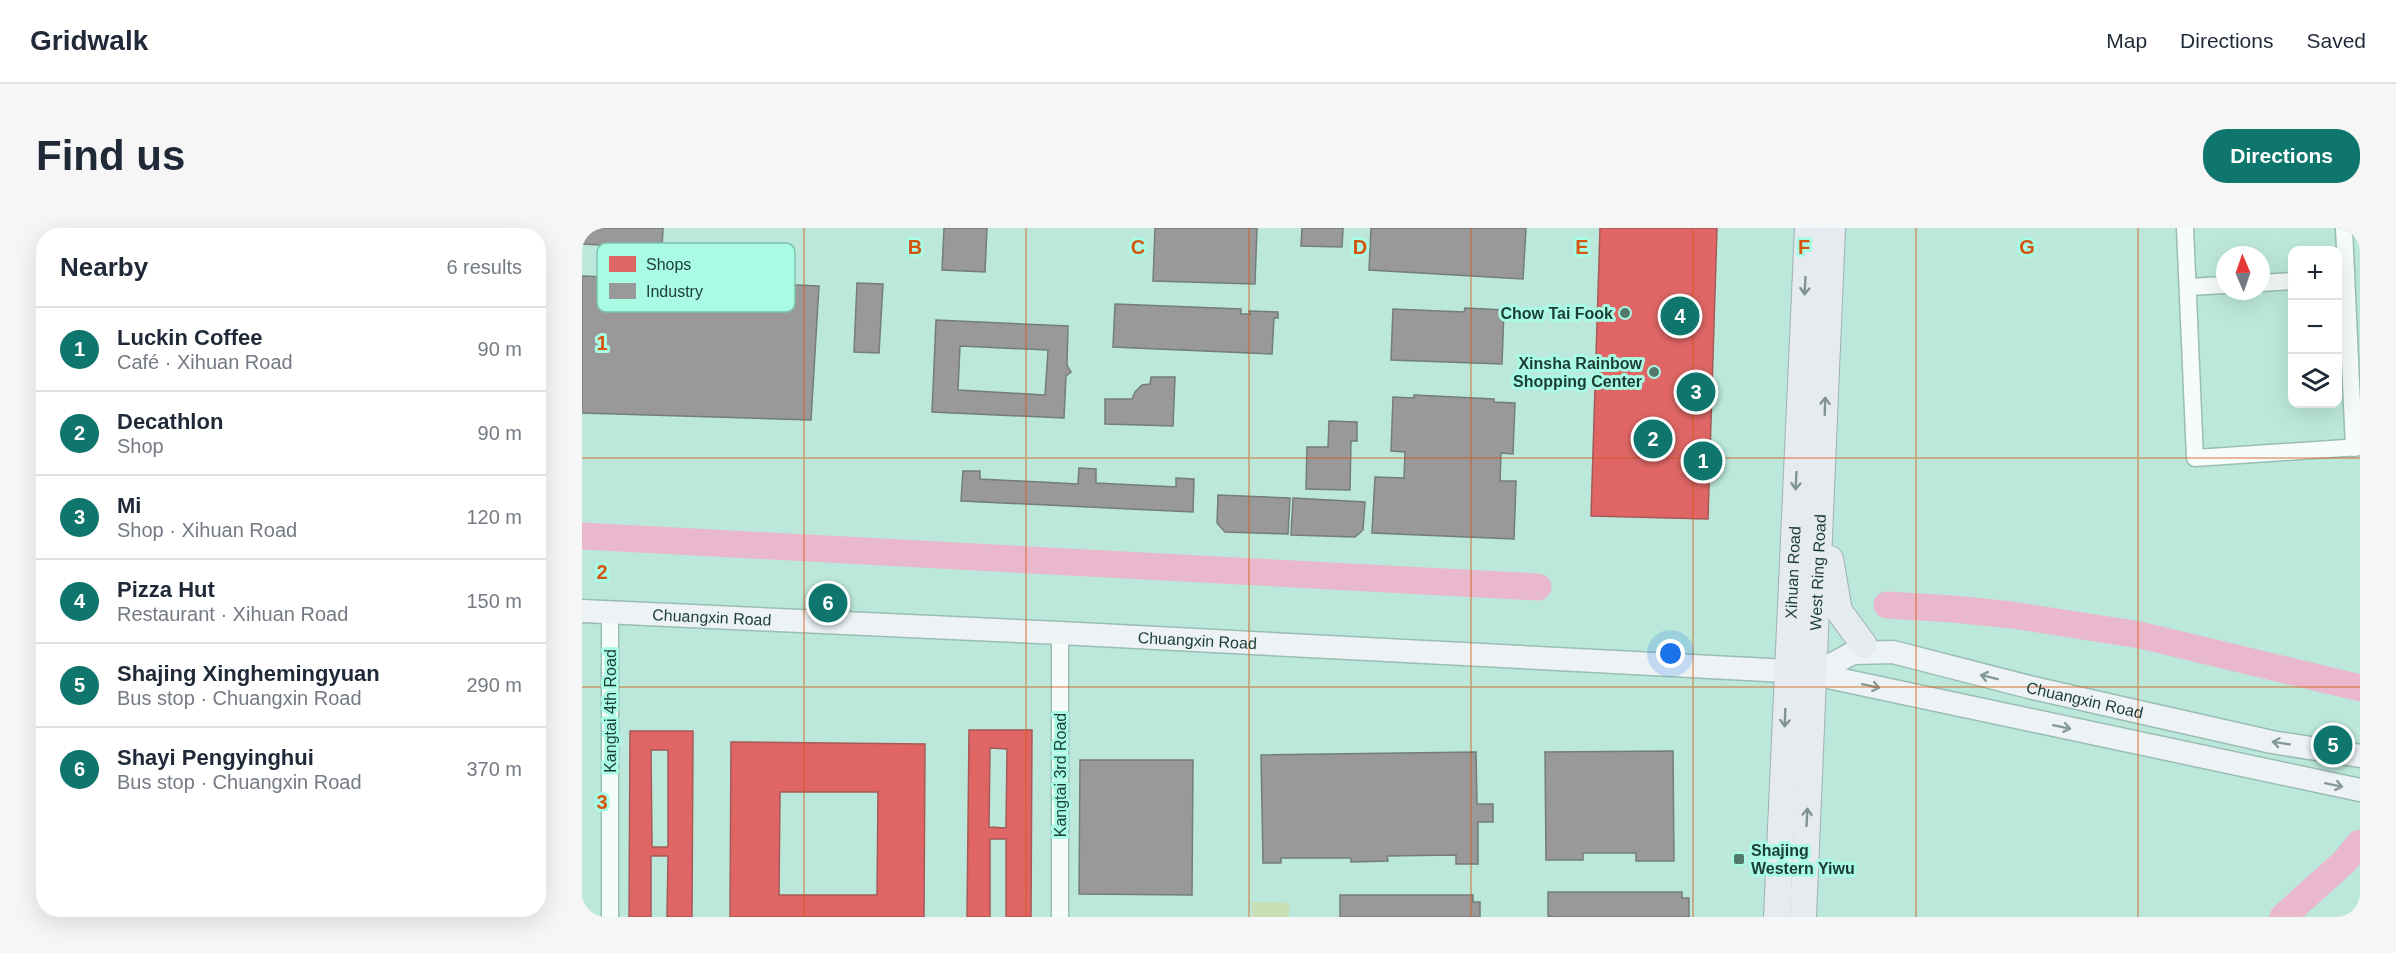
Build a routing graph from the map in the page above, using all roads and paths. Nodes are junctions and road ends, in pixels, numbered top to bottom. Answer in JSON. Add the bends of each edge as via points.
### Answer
{"nodes":[{"id":1,"x":1808,"y":228,"type":"edge"},
{"id":2,"x":1832,"y":228,"type":"edge"},
{"id":3,"x":2185,"y":228,"type":"edge"},
{"id":4,"x":2344,"y":228,"type":"edge"},
{"id":5,"x":2348,"y":278,"type":"edge"},
{"id":6,"x":2288,"y":281,"type":"edge"},
{"id":7,"x":2270,"y":282,"type":"edge"},
{"id":8,"x":2216,"y":285,"type":"edge"},
{"id":9,"x":2188,"y":287,"type":"junction"},
{"id":10,"x":2357,"y":447,"type":"edge"},
{"id":11,"x":1819,"y":550,"type":"junction"},
{"id":12,"x":582,"y":611,"type":"edge"},
{"id":13,"x":610,"y":613,"type":"junction"},
{"id":14,"x":1060,"y":633,"type":"junction"},
{"id":15,"x":1864,"y":645,"type":"dead end"},
{"id":16,"x":1787,"y":671,"type":"junction"},
{"id":17,"x":1814,"y":674,"type":"junction"},
{"id":18,"x":2360,"y":756,"type":"edge"},
{"id":19,"x":2360,"y":790,"type":"edge"},
{"id":20,"x":610,"y":917,"type":"edge"},
{"id":21,"x":1060,"y":917,"type":"edge"},
{"id":22,"x":1777,"y":917,"type":"edge"},
{"id":23,"x":1803,"y":917,"type":"edge"}],
"edges":[{"from":1,"to":16,"type":"main road","name":"Xihuan Road","one_way":true},
{"from":11,"to":2,"type":"main road","name":"West Ring Road","one_way":true},
{"from":3,"to":9,"type":"street"},
{"from":4,"to":5,"type":"street"},
{"from":5,"to":10,"type":"street"},
{"from":6,"to":7,"type":"street"},
{"from":8,"to":9,"type":"street"},
{"from":9,"to":10,"type":"street","via":[[2195,458]]},
{"from":11,"to":15,"type":"main road","via":[[1831,560],[1839,611]]},
{"from":11,"to":17,"type":"main road","name":"West Ring Road"},
{"from":12,"to":13,"type":"street","name":"Chuangxin Road"},
{"from":13,"to":14,"type":"street","name":"Chuangxin Road"},
{"from":13,"to":20,"type":"street","name":"Kangtai 4th Road"},
{"from":14,"to":16,"type":"street","name":"Chuangxin Road"},
{"from":14,"to":21,"type":"street","name":"Kangtai 3rd Road"},
{"from":16,"to":17,"type":"street","name":"Chuangxin Road"},
{"from":16,"to":22,"type":"main road","name":"Xihuan Road","one_way":true},
{"from":18,"to":17,"type":"street","name":"Chuangxin Road","one_way":true,"via":[[2260,740],[1893,652],[1853,653]]},
{"from":17,"to":19,"type":"street","name":"Chuangxin Road","one_way":true},
{"from":23,"to":17,"type":"main road","name":"West Ring Road","one_way":true}]}
